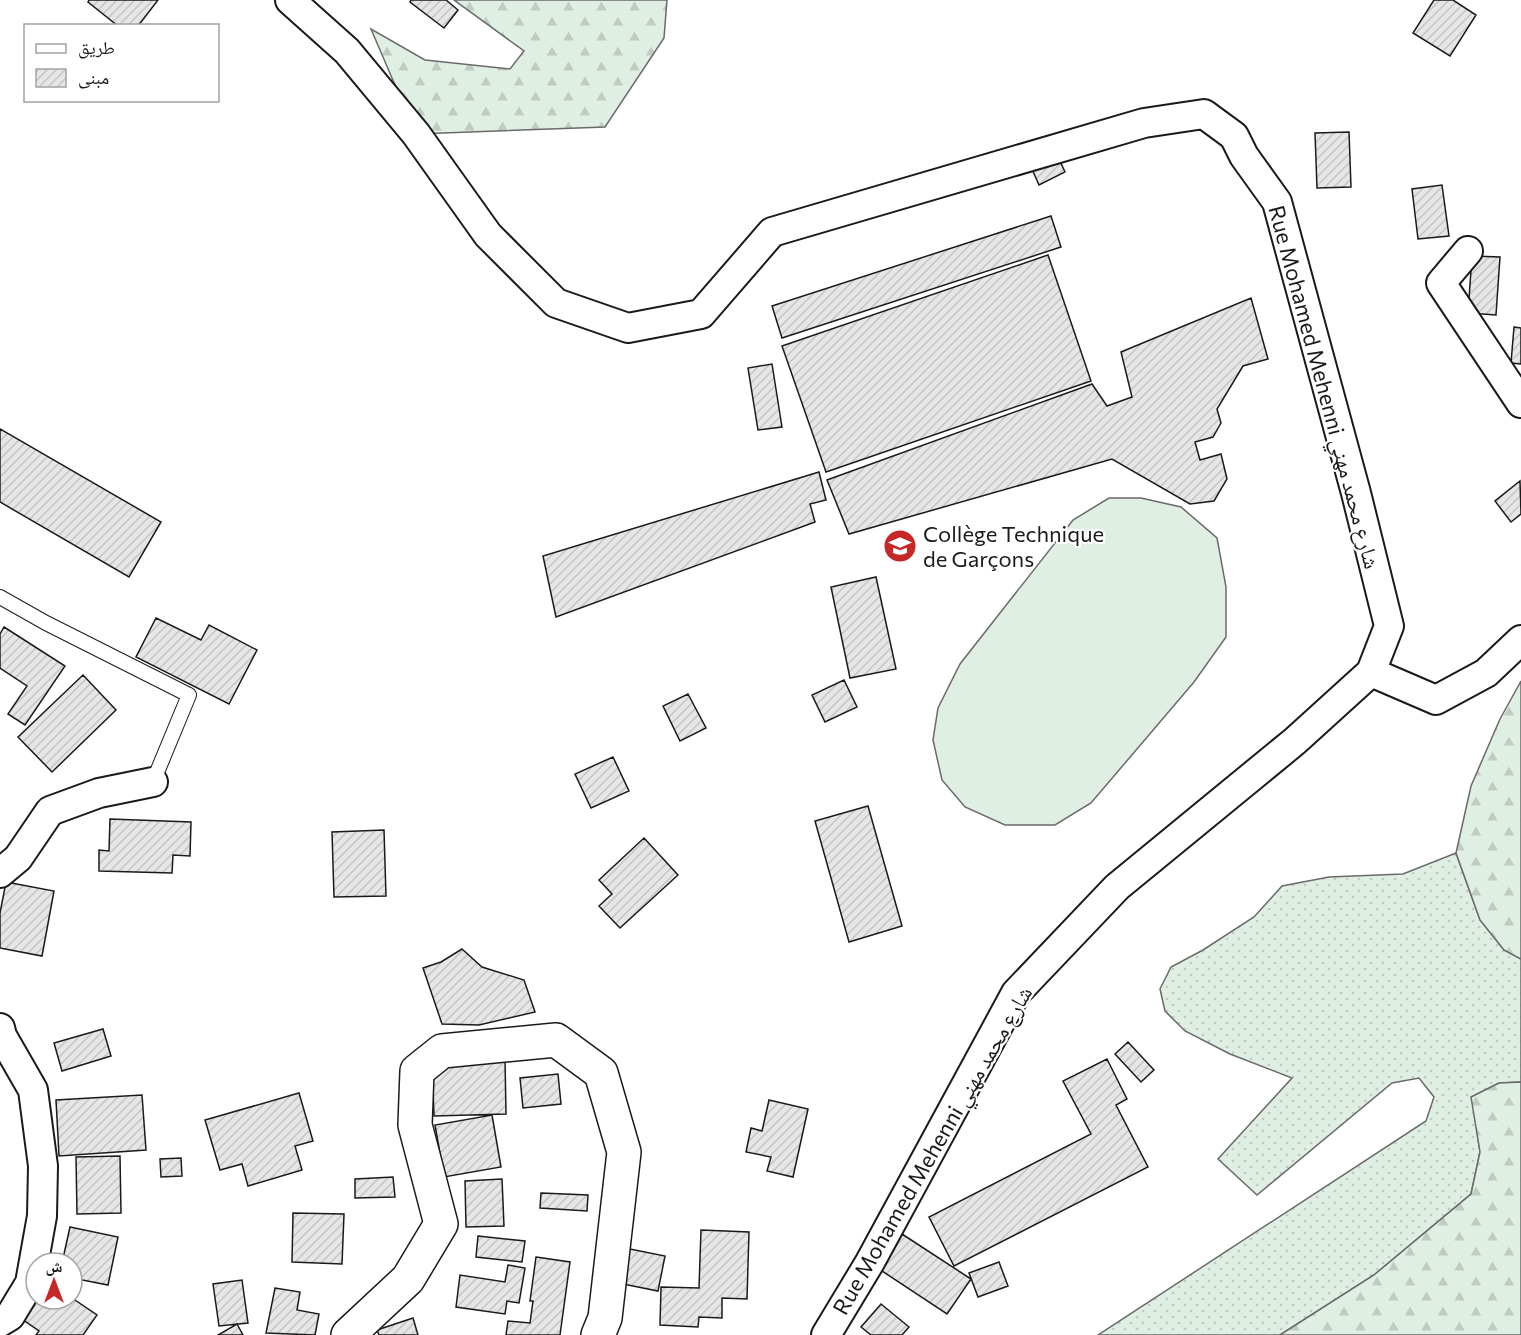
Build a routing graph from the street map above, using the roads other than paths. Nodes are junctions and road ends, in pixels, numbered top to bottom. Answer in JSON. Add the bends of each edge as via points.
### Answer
{"nodes":[{"id":1,"x":290,"y":0,"type":"edge"},
{"id":2,"x":1468,"y":251,"type":"dead end"},
{"id":3,"x":1521,"y":403,"type":"edge"},
{"id":4,"x":0,"y":597,"type":"edge"},
{"id":5,"x":1521,"y":640,"type":"edge"},
{"id":6,"x":1371,"y":672,"type":"junction"},
{"id":7,"x":153,"y":782,"type":"joint"},
{"id":8,"x":0,"y":873,"type":"edge"},
{"id":9,"x":0,"y":1028,"type":"edge"},
{"id":10,"x":0,"y":1322,"type":"edge"},
{"id":11,"x":348,"y":1335,"type":"edge"},
{"id":12,"x":598,"y":1335,"type":"edge"},
{"id":13,"x":826,"y":1335,"type":"edge"}],
"edges":[{"from":1,"to":6,"type":"street","name":"Rue Mohamed Mehenni شارع محمد مهني","via":[[347,51],[416,134],[488,235],[556,303],[628,328],[701,314],[772,232],[1144,123],[1204,114],[1234,136],[1277,202],[1389,626]]},
{"from":2,"to":3,"type":"street","via":[[1441,283]]},
{"from":4,"to":7,"type":"lane","via":[[189,695]]},
{"from":5,"to":6,"type":"street","via":[[1486,673],[1436,700]]},
{"from":6,"to":13,"type":"street","name":"Rue Mohamed Mehenni شارع محمد مهني","via":[[1295,741],[1117,887],[1016,993],[870,1262]]},
{"from":7,"to":8,"type":"street","via":[[99,793],[50,811],[18,858]]},
{"from":9,"to":10,"type":"street","via":[[33,1090],[43,1166],[42,1216],[30,1283],[10,1317]]},
{"from":11,"to":12,"type":"street","via":[[408,1279],[441,1224],[415,1125],[417,1071],[442,1051],[556,1040],[601,1073],[624,1152],[605,1318]]}]}
